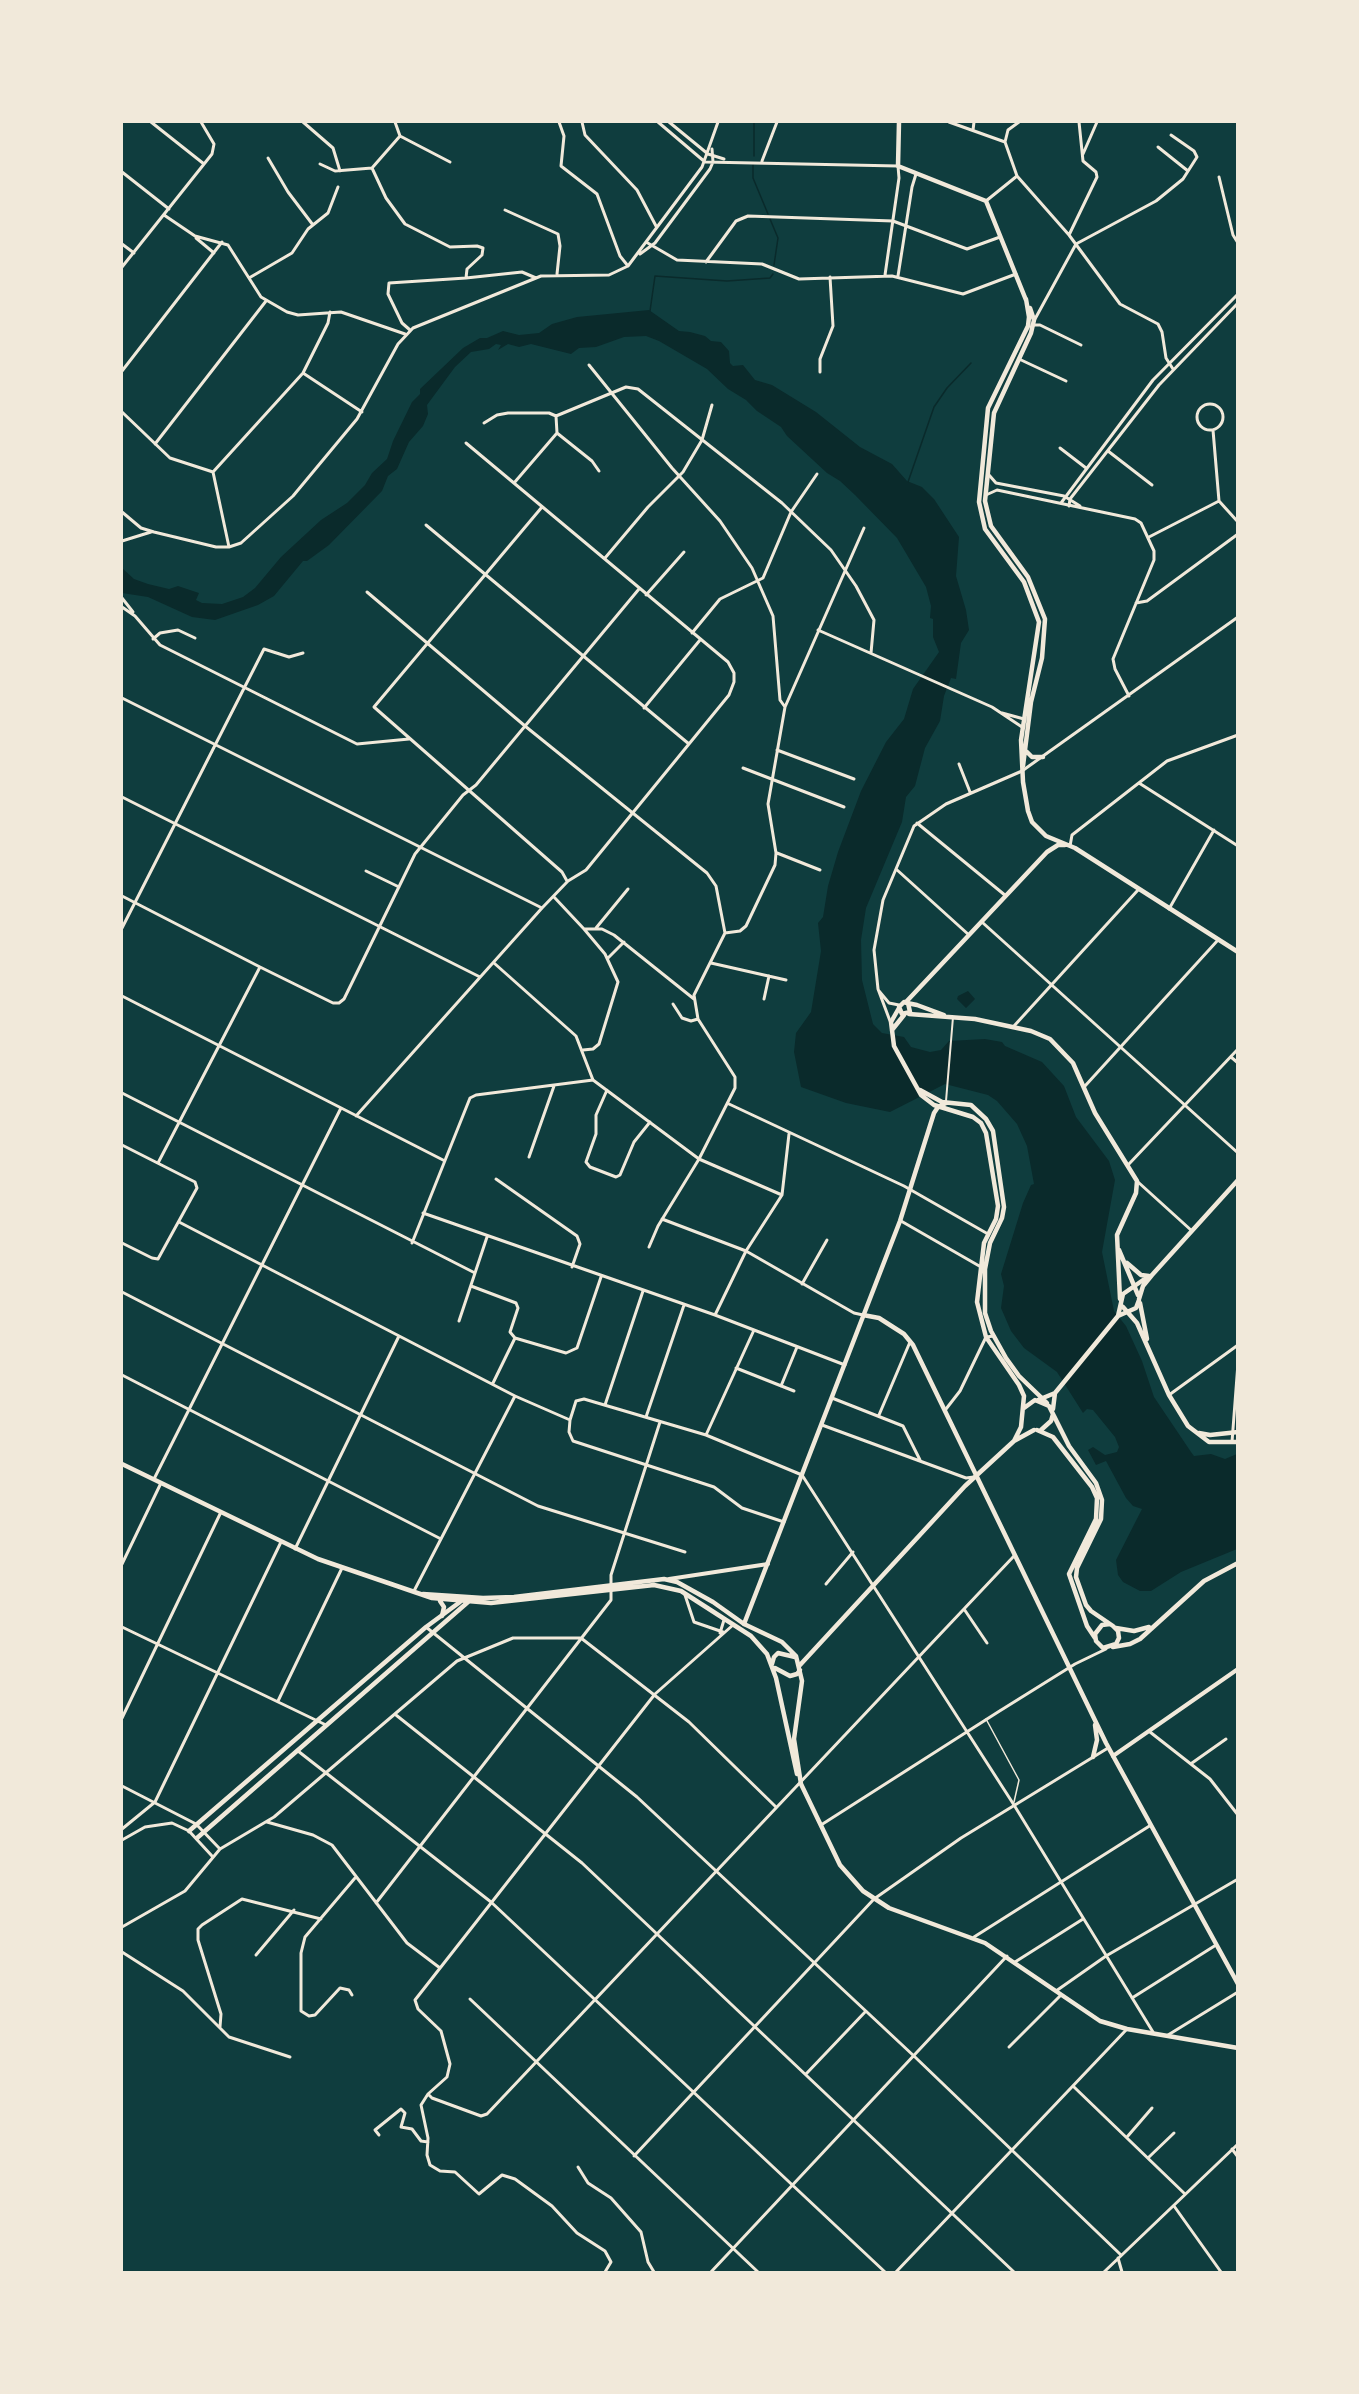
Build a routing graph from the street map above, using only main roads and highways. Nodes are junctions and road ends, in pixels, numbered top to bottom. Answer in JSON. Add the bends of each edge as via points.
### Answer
{"nodes":[{"id":1,"x":899,"y":122,"type":"edge"},
{"id":2,"x":1026,"y":299,"type":"junction"},
{"id":3,"x":984,"y":440,"type":"junction"},
{"id":4,"x":991,"y":441,"type":"junction"},
{"id":5,"x":1026,"y":725,"type":"junction"},
{"id":6,"x":1027,"y":752,"type":"junction"},
{"id":7,"x":1043,"y":757,"type":"road end"},
{"id":8,"x":1022,"y":771,"type":"junction"},
{"id":9,"x":1046,"y":836,"type":"junction"},
{"id":10,"x":1070,"y":846,"type":"junction"},
{"id":11,"x":1047,"y":852,"type":"junction"},
{"id":12,"x":1238,"y":952,"type":"edge"},
{"id":13,"x":907,"y":1003,"type":"junction"},
{"id":14,"x":903,"y":1011,"type":"junction"},
{"id":15,"x":953,"y":1017,"type":"junction"},
{"id":16,"x":891,"y":1028,"type":"junction"},
{"id":17,"x":921,"y":1093,"type":"junction"},
{"id":18,"x":946,"y":1103,"type":"junction"},
{"id":19,"x":938,"y":1107,"type":"junction"},
{"id":20,"x":934,"y":1117,"type":"junction"},
{"id":21,"x":1238,"y":1180,"type":"edge"},
{"id":22,"x":1117,"y":1244,"type":"junction"},
{"id":23,"x":1122,"y":1258,"type":"junction"},
{"id":24,"x":1152,"y":1275,"type":"junction"},
{"id":25,"x":1136,"y":1285,"type":"junction"},
{"id":26,"x":1128,"y":1291,"type":"junction"},
{"id":27,"x":1139,"y":1299,"type":"junction"},
{"id":28,"x":1124,"y":1306,"type":"junction"},
{"id":29,"x":863,"y":1315,"type":"junction"},
{"id":30,"x":1118,"y":1316,"type":"junction"},
{"id":31,"x":1148,"y":1344,"type":"junction"},
{"id":32,"x":1055,"y":1393,"type":"junction"},
{"id":33,"x":1043,"y":1400,"type":"junction"},
{"id":34,"x":1023,"y":1411,"type":"junction"},
{"id":35,"x":1052,"y":1413,"type":"junction"},
{"id":36,"x":1023,"y":1418,"type":"junction"},
{"id":37,"x":1035,"y":1430,"type":"junction"},
{"id":38,"x":1196,"y":1432,"type":"junction"},
{"id":39,"x":1234,"y":1433,"type":"edge"},
{"id":40,"x":1014,"y":1442,"type":"junction"},
{"id":41,"x":1235,"y":1442,"type":"edge"},
{"id":42,"x":122,"y":1464,"type":"edge"},
{"id":43,"x":976,"y":1477,"type":"junction"},
{"id":44,"x":1238,"y":1563,"type":"edge"},
{"id":45,"x":612,"y":1588,"type":"junction"},
{"id":46,"x":686,"y":1591,"type":"junction"},
{"id":47,"x":423,"y":1594,"type":"junction"},
{"id":48,"x":490,"y":1598,"type":"junction"},
{"id":49,"x":438,"y":1599,"type":"junction"},
{"id":50,"x":460,"y":1602,"type":"junction"},
{"id":51,"x":468,"y":1602,"type":"junction"},
{"id":52,"x":442,"y":1616,"type":"junction"},
{"id":53,"x":734,"y":1624,"type":"junction"},
{"id":54,"x":744,"y":1624,"type":"junction"},
{"id":55,"x":1110,"y":1624,"type":"junction"},
{"id":56,"x":1153,"y":1624,"type":"junction"},
{"id":57,"x":1116,"y":1628,"type":"junction"},
{"id":58,"x":751,"y":1636,"type":"junction"},
{"id":59,"x":1095,"y":1638,"type":"junction"},
{"id":60,"x":1113,"y":1647,"type":"junction"},
{"id":61,"x":799,"y":1664,"type":"junction"},
{"id":62,"x":773,"y":1666,"type":"junction"},
{"id":63,"x":1094,"y":1719,"type":"junction"},
{"id":64,"x":1093,"y":1757,"type":"road end"},
{"id":65,"x":271,"y":1761,"type":"junction"},
{"id":66,"x":277,"y":1767,"type":"junction"},
{"id":67,"x":799,"y":1776,"type":"junction"},
{"id":68,"x":189,"y":1831,"type":"road end"},
{"id":69,"x":197,"y":1838,"type":"road end"},
{"id":70,"x":1238,"y":1984,"type":"edge"},
{"id":71,"x":1238,"y":2048,"type":"edge"}],
"edges":[{"from":1,"to":2,"type":"main road","via":[[898,166],[986,201]]},
{"from":2,"to":3,"type":"main road","via":[[1029,321],[990,402]]},
{"from":2,"to":4,"type":"main road","via":[[1034,322],[995,409]]},
{"from":3,"to":4,"type":"main road"},
{"from":3,"to":5,"type":"main road","via":[[979,502],[982,523],[1024,582],[1039,622],[1036,656],[1022,717]]},
{"from":4,"to":5,"type":"main road","via":[[986,510],[991,526],[1028,577],[1045,619],[1042,658]]},
{"from":5,"to":6,"type":"main road"},
{"from":5,"to":8,"type":"main road"},
{"from":6,"to":7,"type":"main road","via":[[1032,757]]},
{"from":6,"to":8,"type":"main road"},
{"from":8,"to":9,"type":"main road","via":[[1030,818]]},
{"from":9,"to":10,"type":"main road"},
{"from":9,"to":11,"type":"main road"},
{"from":10,"to":11,"type":"main road","via":[[1058,845]]},
{"from":10,"to":12,"type":"main road"},
{"from":11,"to":13,"type":"main road"},
{"from":13,"to":14,"type":"main road"},
{"from":13,"to":14,"type":"main road","via":[[911,1008]]},
{"from":13,"to":15,"type":"main road"},
{"from":14,"to":15,"type":"main road"},
{"from":14,"to":16,"type":"main road"},
{"from":14,"to":16,"type":"main road","via":[[894,1014]]},
{"from":15,"to":22,"type":"main road","via":[[1037,1033],[1054,1042],[1073,1063],[1095,1113],[1137,1181]]},
{"from":16,"to":17,"type":"main road","via":[[895,1050]]},
{"from":17,"to":18,"type":"main road"},
{"from":17,"to":19,"type":"main road"},
{"from":17,"to":20,"type":"main road"},
{"from":18,"to":19,"type":"main road"},
{"from":18,"to":33,"type":"main road","via":[[971,1105],[993,1131],[1004,1207],[985,1269],[985,1313],[994,1336],[1019,1376]]},
{"from":19,"to":20,"type":"main road"},
{"from":19,"to":34,"type":"main road","via":[[973,1117],[986,1133],[998,1206],[979,1266],[977,1302],[986,1337],[1023,1391]]},
{"from":20,"to":29,"type":"main road","via":[[900,1221]]},
{"from":21,"to":24,"type":"main road"},
{"from":22,"to":23,"type":"main road"},
{"from":22,"to":28,"type":"main road"},
{"from":23,"to":24,"type":"main road","via":[[1141,1275]]},
{"from":23,"to":25,"type":"main road"},
{"from":24,"to":25,"type":"main road"},
{"from":24,"to":27,"type":"main road"},
{"from":25,"to":26,"type":"main road"},
{"from":25,"to":27,"type":"main road"},
{"from":26,"to":27,"type":"main road"},
{"from":26,"to":28,"type":"main road"},
{"from":27,"to":28,"type":"main road","via":[[1136,1308]]},
{"from":27,"to":31,"type":"main road"},
{"from":28,"to":30,"type":"main road"},
{"from":28,"to":30,"type":"main road"},
{"from":28,"to":31,"type":"main road"},
{"from":29,"to":43,"type":"main road","via":[[879,1318],[911,1341]]},
{"from":29,"to":54,"type":"main road"},
{"from":30,"to":32,"type":"main road"},
{"from":31,"to":38,"type":"main road","via":[[1169,1395],[1182,1418]]},
{"from":32,"to":33,"type":"main road"},
{"from":32,"to":35,"type":"main road"},
{"from":33,"to":34,"type":"main road","via":[[1028,1404]]},
{"from":33,"to":35,"type":"main road"},
{"from":34,"to":36,"type":"main road"},
{"from":35,"to":37,"type":"main road","via":[[1050,1425]]},
{"from":35,"to":55,"type":"main road","via":[[1101,1494],[1101,1519],[1076,1577],[1086,1605]]},
{"from":36,"to":37,"type":"main road"},
{"from":36,"to":40,"type":"main road"},
{"from":37,"to":40,"type":"main road"},
{"from":37,"to":59,"type":"main road","via":[[1053,1437],[1097,1498],[1096,1519],[1069,1574],[1086,1626]]},
{"from":38,"to":39,"type":"main road"},
{"from":38,"to":41,"type":"main road","via":[[1209,1442]]},
{"from":40,"to":43,"type":"main road"},
{"from":42,"to":47,"type":"main road","via":[[295,1549]]},
{"from":43,"to":61,"type":"main road"},
{"from":43,"to":63,"type":"main road"},
{"from":44,"to":56,"type":"main road","via":[[1214,1574]]},
{"from":45,"to":46,"type":"main road","via":[[660,1585]]},
{"from":45,"to":46,"type":"main road","via":[[669,1580]]},
{"from":45,"to":48,"type":"main road"},
{"from":45,"to":51,"type":"main road","via":[[525,1601]]},
{"from":46,"to":53,"type":"main road"},
{"from":46,"to":54,"type":"main road"},
{"from":47,"to":48,"type":"main road"},
{"from":47,"to":49,"type":"main road"},
{"from":48,"to":50,"type":"main road"},
{"from":49,"to":50,"type":"main road"},
{"from":49,"to":52,"type":"main road","via":[[444,1605]]},
{"from":50,"to":51,"type":"main road"},
{"from":50,"to":52,"type":"main road"},
{"from":51,"to":66,"type":"main road"},
{"from":52,"to":65,"type":"main road"},
{"from":53,"to":54,"type":"main road"},
{"from":53,"to":58,"type":"main road"},
{"from":54,"to":58,"type":"main road"},
{"from":54,"to":61,"type":"main road","via":[[786,1645]]},
{"from":55,"to":57,"type":"main road"},
{"from":55,"to":59,"type":"main road","via":[[1099,1627]]},
{"from":56,"to":57,"type":"main road","via":[[1134,1631]]},
{"from":56,"to":60,"type":"main road","via":[[1135,1642]]},
{"from":57,"to":60,"type":"main road","via":[[1119,1638]]},
{"from":58,"to":62,"type":"main road"},
{"from":59,"to":60,"type":"main road","via":[[1100,1647]]},
{"from":61,"to":62,"type":"main road","via":[[797,1674],[790,1676]]},
{"from":61,"to":62,"type":"main road","via":[[791,1655],[781,1653],[774,1657]]},
{"from":61,"to":67,"type":"main road","via":[[802,1686],[795,1739]]},
{"from":62,"to":67,"type":"main road","via":[[794,1769]]},
{"from":63,"to":64,"type":"main road","via":[[1097,1740]]},
{"from":63,"to":70,"type":"main road"},
{"from":65,"to":66,"type":"main road"},
{"from":65,"to":68,"type":"main road"},
{"from":66,"to":69,"type":"main road"},
{"from":67,"to":71,"type":"main road","via":[[847,1875],[874,1899],[896,1911],[974,1937],[1100,2021],[1165,2037]]}]}
